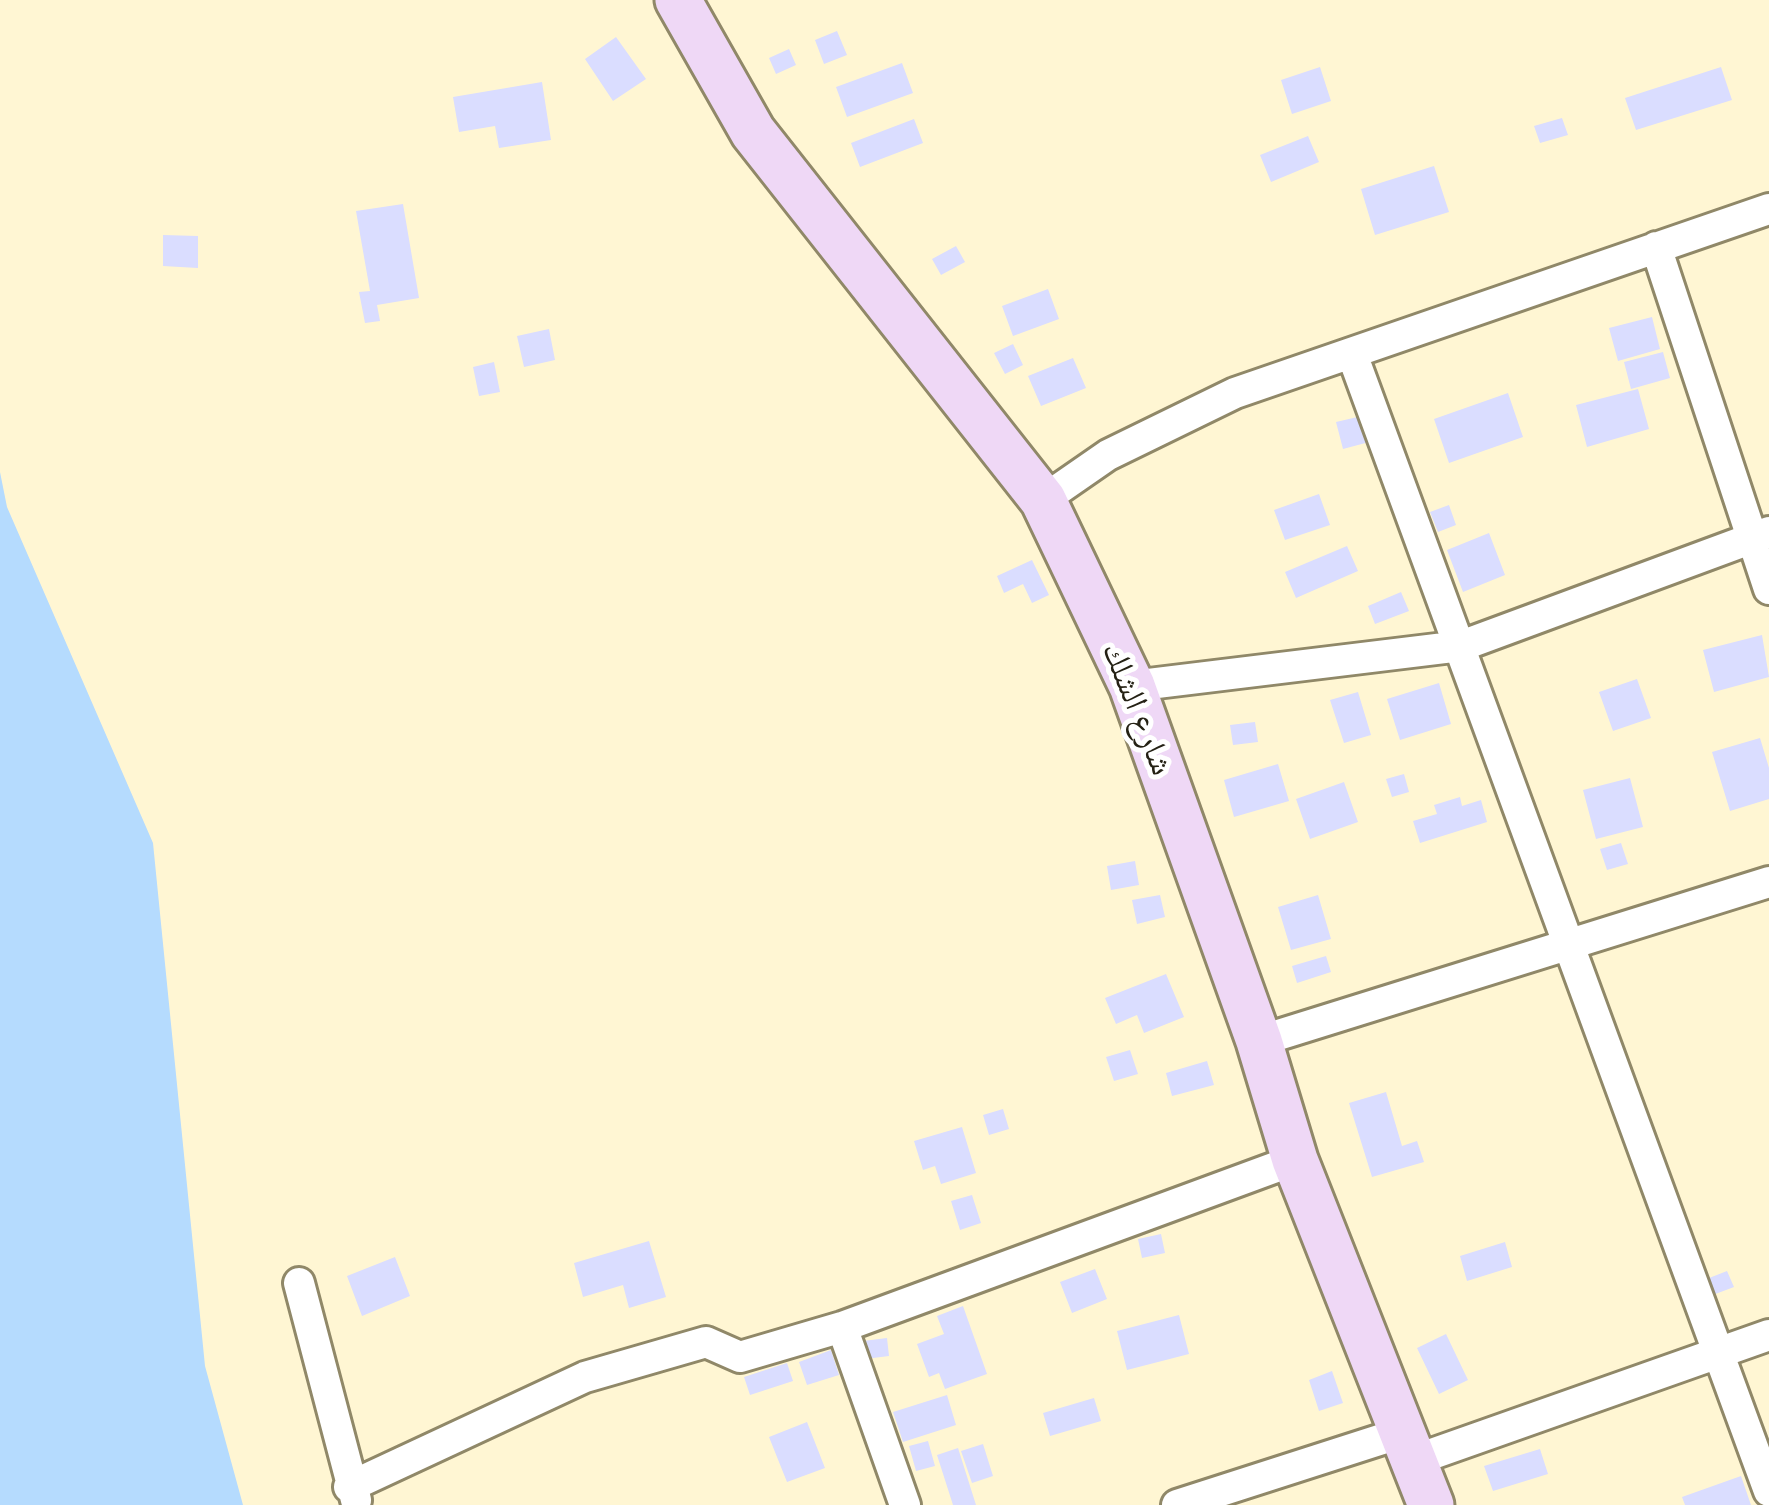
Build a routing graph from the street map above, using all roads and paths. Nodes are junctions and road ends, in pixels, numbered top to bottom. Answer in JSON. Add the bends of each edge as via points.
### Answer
{"nodes":[{"id":1,"x":678,"y":0,"type":"edge"},
{"id":2,"x":1769,"y":209,"type":"edge"},
{"id":3,"x":1657,"y":247,"type":"junction"},
{"id":4,"x":1352,"y":354,"type":"junction"},
{"id":5,"x":1043,"y":500,"type":"junction"},
{"id":6,"x":1760,"y":535,"type":"edge"},
{"id":7,"x":1769,"y":589,"type":"edge"},
{"id":8,"x":1461,"y":646,"type":"junction"},
{"id":9,"x":1132,"y":686,"type":"junction"},
{"id":10,"x":1769,"y":882,"type":"edge"},
{"id":11,"x":1569,"y":944,"type":"junction"},
{"id":12,"x":1259,"y":1041,"type":"junction"},
{"id":13,"x":1295,"y":1160,"type":"junction"},
{"id":14,"x":299,"y":1283,"type":"dead end"},
{"id":15,"x":842,"y":1327,"type":"junction"},
{"id":16,"x":1769,"y":1335,"type":"edge"},
{"id":17,"x":1718,"y":1353,"type":"junction"},
{"id":18,"x":1408,"y":1447,"type":"junction"},
{"id":19,"x":1769,"y":1491,"type":"edge"},
{"id":20,"x":354,"y":1496,"type":"edge"},
{"id":21,"x":905,"y":1505,"type":"edge"},
{"id":22,"x":1177,"y":1505,"type":"edge"},
{"id":23,"x":1431,"y":1505,"type":"edge"}],
"edges":[{"from":1,"to":5,"type":"street","name":"شارع الشلك","via":[[753,132]]},
{"from":2,"to":3,"type":"street"},
{"from":3,"to":4,"type":"street"},
{"from":3,"to":6,"type":"street"},
{"from":4,"to":5,"type":"street","via":[[1235,393],[1108,455]]},
{"from":4,"to":8,"type":"street"},
{"from":5,"to":9,"type":"street","name":"شارع الشلك"},
{"from":6,"to":7,"type":"street"},
{"from":6,"to":8,"type":"street"},
{"from":8,"to":9,"type":"street"},
{"from":8,"to":11,"type":"street"},
{"from":9,"to":12,"type":"street","name":"شارع الشلك"},
{"from":10,"to":11,"type":"street"},
{"from":11,"to":12,"type":"street"},
{"from":11,"to":17,"type":"street"},
{"from":12,"to":13,"type":"street","name":"شارع الشلك"},
{"from":13,"to":15,"type":"street"},
{"from":13,"to":18,"type":"street","name":"شارع الشلك"},
{"from":14,"to":20,"type":"street"},
{"from":15,"to":20,"type":"street","via":[[740,1357],[706,1342],[584,1377]]},
{"from":15,"to":21,"type":"street"},
{"from":16,"to":17,"type":"street"},
{"from":17,"to":18,"type":"street"},
{"from":17,"to":19,"type":"street"},
{"from":18,"to":22,"type":"street"},
{"from":18,"to":23,"type":"street","name":"شارع الشلك"}]}
